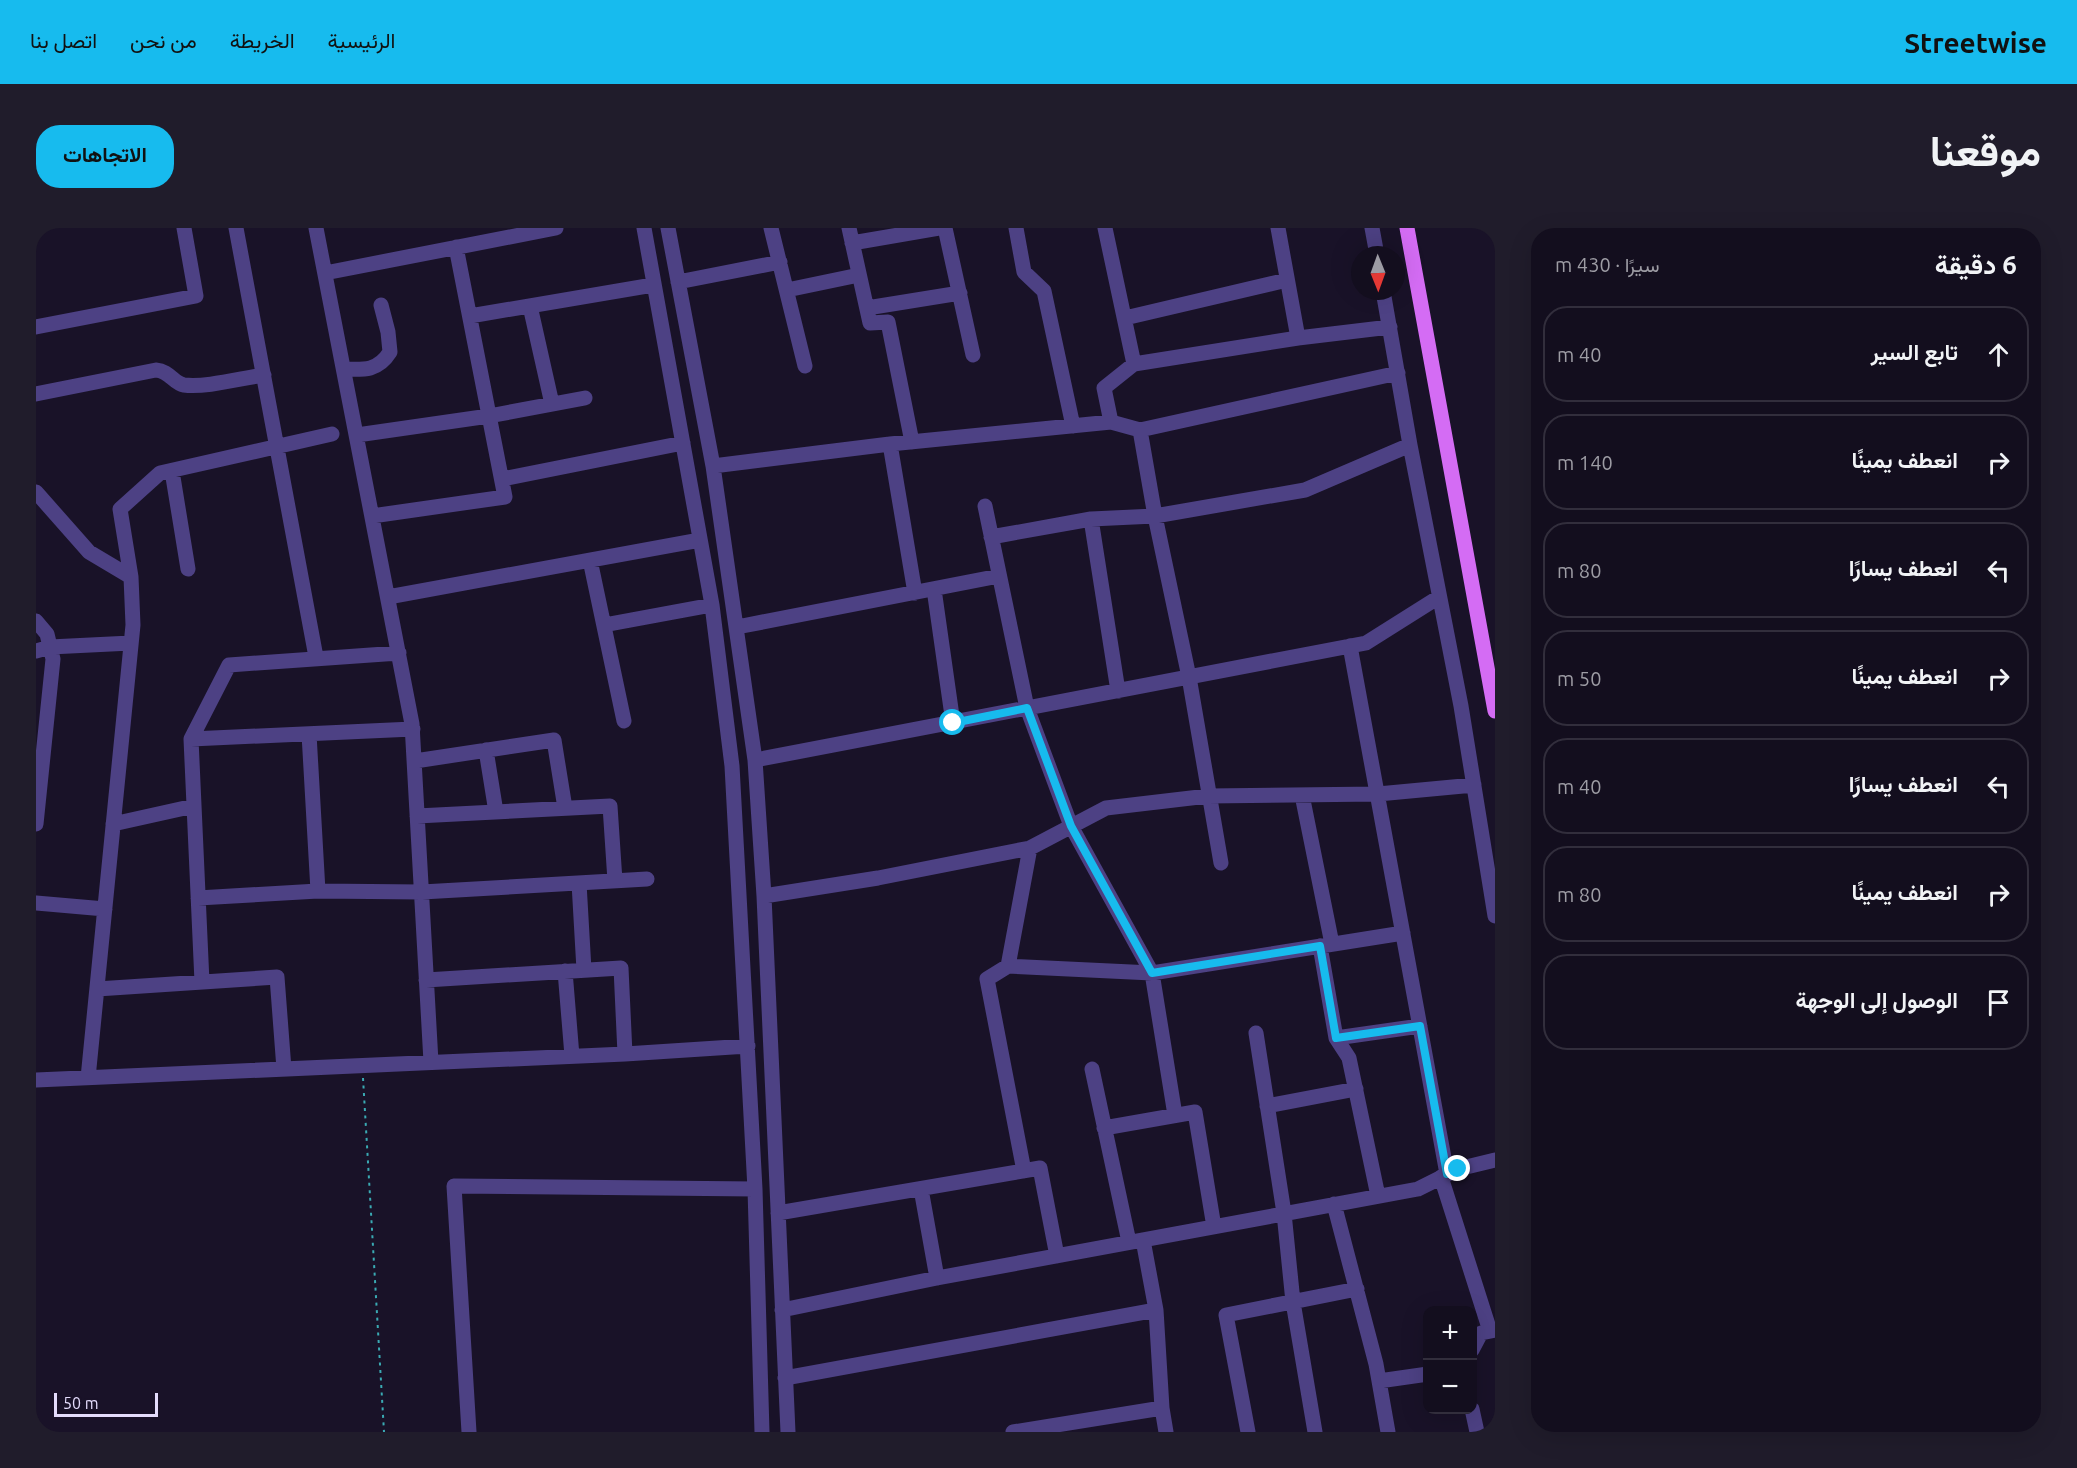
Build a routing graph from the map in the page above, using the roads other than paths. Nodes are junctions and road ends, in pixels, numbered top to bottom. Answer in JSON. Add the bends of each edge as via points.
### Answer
{"nodes":[{"id":1,"x":184,"y":228,"type":"edge"},
{"id":2,"x":236,"y":228,"type":"edge"},
{"id":3,"x":316,"y":228,"type":"edge"},
{"id":4,"x":556,"y":228,"type":"edge"},
{"id":5,"x":644,"y":228,"type":"edge"},
{"id":6,"x":668,"y":228,"type":"edge"},
{"id":7,"x":771,"y":228,"type":"edge"},
{"id":8,"x":939,"y":228,"type":"edge"},
{"id":9,"x":945,"y":228,"type":"edge"},
{"id":10,"x":1016,"y":228,"type":"edge"},
{"id":11,"x":1105,"y":228,"type":"edge"},
{"id":12,"x":1278,"y":228,"type":"edge"},
{"id":13,"x":1372,"y":228,"type":"edge"},
{"id":14,"x":1407,"y":228,"type":"edge"},
{"id":15,"x":491,"y":234,"type":"edge"},
{"id":16,"x":850,"y":236,"type":"edge"},
{"id":17,"x":1375,"y":246,"type":"edge"},
{"id":18,"x":456,"y":248,"type":"junction"},
{"id":19,"x":780,"y":262,"type":"junction"},
{"id":20,"x":325,"y":273,"type":"junction"},
{"id":21,"x":860,"y":275,"type":"junction"},
{"id":22,"x":1287,"y":280,"type":"junction"},
{"id":23,"x":678,"y":282,"type":"junction"},
{"id":24,"x":653,"y":285,"type":"junction"},
{"id":25,"x":787,"y":290,"type":"junction"},
{"id":26,"x":960,"y":293,"type":"junction"},
{"id":27,"x":1385,"y":300,"type":"edge"},
{"id":28,"x":381,"y":305,"type":"dead end"},
{"id":29,"x":530,"y":306,"type":"junction"},
{"id":30,"x":867,"y":308,"type":"junction"},
{"id":31,"x":470,"y":316,"type":"junction"},
{"id":32,"x":1125,"y":318,"type":"junction"},
{"id":33,"x":36,"y":327,"type":"edge"},
{"id":34,"x":1390,"y":327,"type":"junction"},
{"id":35,"x":1298,"y":338,"type":"junction"},
{"id":36,"x":973,"y":355,"type":"dead end"},
{"id":37,"x":1134,"y":363,"type":"junction"},
{"id":38,"x":805,"y":366,"type":"dead end"},
{"id":39,"x":344,"y":369,"type":"junction"},
{"id":40,"x":1398,"y":373,"type":"junction"},
{"id":41,"x":264,"y":375,"type":"junction"},
{"id":42,"x":36,"y":394,"type":"edge"},
{"id":43,"x":585,"y":398,"type":"dead end"},
{"id":44,"x":552,"y":404,"type":"junction"},
{"id":45,"x":489,"y":416,"type":"junction"},
{"id":46,"x":1111,"y":422,"type":"junction"},
{"id":47,"x":1073,"y":426,"type":"junction"},
{"id":48,"x":1140,"y":430,"type":"junction"},
{"id":49,"x":332,"y":434,"type":"dead end"},
{"id":50,"x":357,"y":435,"type":"junction"},
{"id":51,"x":912,"y":442,"type":"junction"},
{"id":52,"x":683,"y":443,"type":"junction"},
{"id":53,"x":890,"y":444,"type":"junction"},
{"id":54,"x":1410,"y":446,"type":"junction"},
{"id":55,"x":277,"y":448,"type":"junction"},
{"id":56,"x":713,"y":466,"type":"junction"},
{"id":57,"x":172,"y":471,"type":"junction"},
{"id":58,"x":502,"y":479,"type":"junction"},
{"id":59,"x":36,"y":492,"type":"edge"},
{"id":60,"x":985,"y":506,"type":"dead end"},
{"id":61,"x":372,"y":516,"type":"junction"},
{"id":62,"x":1155,"y":516,"type":"junction"},
{"id":63,"x":1091,"y":519,"type":"junction"},
{"id":64,"x":991,"y":537,"type":"junction"},
{"id":65,"x":700,"y":540,"type":"junction"},
{"id":66,"x":590,"y":560,"type":"junction"},
{"id":67,"x":188,"y":569,"type":"dead end"},
{"id":68,"x":999,"y":576,"type":"junction"},
{"id":69,"x":131,"y":577,"type":"junction"},
{"id":70,"x":934,"y":589,"type":"junction"},
{"id":71,"x":915,"y":592,"type":"junction"},
{"id":72,"x":388,"y":597,"type":"junction"},
{"id":73,"x":1440,"y":597,"type":"junction"},
{"id":74,"x":712,"y":604,"type":"junction"},
{"id":75,"x":36,"y":621,"type":"edge"},
{"id":76,"x":604,"y":625,"type":"junction"},
{"id":77,"x":737,"y":627,"type":"junction"},
{"id":78,"x":131,"y":643,"type":"junction"},
{"id":79,"x":1350,"y":646,"type":"junction"},
{"id":80,"x":43,"y":649,"type":"edge"},
{"id":81,"x":399,"y":653,"type":"junction"},
{"id":82,"x":316,"y":657,"type":"junction"},
{"id":83,"x":1189,"y":677,"type":"junction"},
{"id":84,"x":1118,"y":691,"type":"junction"},
{"id":85,"x":1027,"y":708,"type":"junction"},
{"id":86,"x":1495,"y":711,"type":"edge"},
{"id":87,"x":624,"y":721,"type":"dead end"},
{"id":88,"x":41,"y":723,"type":"edge"},
{"id":89,"x":953,"y":723,"type":"junction"},
{"id":90,"x":413,"y":729,"type":"junction"},
{"id":91,"x":309,"y":734,"type":"junction"},
{"id":92,"x":191,"y":739,"type":"junction"},
{"id":93,"x":486,"y":750,"type":"junction"},
{"id":94,"x":755,"y":760,"type":"junction"},
{"id":95,"x":415,"y":761,"type":"junction"},
{"id":96,"x":1474,"y":785,"type":"junction"},
{"id":97,"x":1378,"y":794,"type":"junction"},
{"id":98,"x":1302,"y":795,"type":"junction"},
{"id":99,"x":1208,"y":796,"type":"junction"},
{"id":100,"x":194,"y":806,"type":"junction"},
{"id":101,"x":565,"y":808,"type":"junction"},
{"id":102,"x":496,"y":812,"type":"junction"},
{"id":103,"x":417,"y":816,"type":"junction"},
{"id":104,"x":36,"y":817,"type":"edge"},
{"id":105,"x":113,"y":824,"type":"junction"},
{"id":106,"x":1071,"y":826,"type":"junction"},
{"id":107,"x":1030,"y":848,"type":"junction"},
{"id":108,"x":1221,"y":863,"type":"dead end"},
{"id":109,"x":647,"y":879,"type":"dead end"},
{"id":110,"x":615,"y":881,"type":"junction"},
{"id":111,"x":579,"y":883,"type":"junction"},
{"id":112,"x":318,"y":891,"type":"junction"},
{"id":113,"x":422,"y":892,"type":"junction"},
{"id":114,"x":764,"y":896,"type":"junction"},
{"id":115,"x":198,"y":898,"type":"junction"},
{"id":116,"x":36,"y":903,"type":"edge"},
{"id":117,"x":105,"y":909,"type":"junction"},
{"id":118,"x":1495,"y":916,"type":"edge"},
{"id":119,"x":1403,"y":933,"type":"junction"},
{"id":120,"x":1326,"y":945,"type":"junction"},
{"id":121,"x":1008,"y":966,"type":"junction"},
{"id":122,"x":584,"y":970,"type":"junction"},
{"id":123,"x":565,"y":971,"type":"junction"},
{"id":124,"x":1152,"y":973,"type":"junction"},
{"id":125,"x":426,"y":980,"type":"junction"},
{"id":126,"x":202,"y":982,"type":"junction"},
{"id":127,"x":97,"y":989,"type":"junction"},
{"id":128,"x":1420,"y":1026,"type":"junction"},
{"id":129,"x":1256,"y":1033,"type":"dead end"},
{"id":130,"x":1336,"y":1038,"type":"junction"},
{"id":131,"x":748,"y":1046,"type":"junction"},
{"id":132,"x":625,"y":1054,"type":"junction"},
{"id":133,"x":572,"y":1056,"type":"junction"},
{"id":134,"x":431,"y":1062,"type":"junction"},
{"id":135,"x":284,"y":1069,"type":"junction"},
{"id":136,"x":1092,"y":1069,"type":"dead end"},
{"id":137,"x":88,"y":1078,"type":"junction"},
{"id":138,"x":36,"y":1080,"type":"edge"},
{"id":139,"x":1356,"y":1089,"type":"junction"},
{"id":140,"x":1267,"y":1106,"type":"junction"},
{"id":141,"x":1175,"y":1115,"type":"junction"},
{"id":142,"x":1104,"y":1128,"type":"junction"},
{"id":143,"x":1495,"y":1160,"type":"edge"},
{"id":144,"x":1024,"y":1171,"type":"junction"},
{"id":145,"x":1444,"y":1176,"type":"junction"},
{"id":146,"x":755,"y":1189,"type":"junction"},
{"id":147,"x":921,"y":1189,"type":"junction"},
{"id":148,"x":1378,"y":1196,"type":"junction"},
{"id":149,"x":1334,"y":1204,"type":"junction"},
{"id":150,"x":778,"y":1213,"type":"junction"},
{"id":151,"x":1284,"y":1213,"type":"junction"},
{"id":152,"x":1214,"y":1227,"type":"junction"},
{"id":153,"x":1136,"y":1241,"type":"junction"},
{"id":154,"x":1057,"y":1256,"type":"junction"},
{"id":155,"x":937,"y":1278,"type":"junction"},
{"id":156,"x":1357,"y":1289,"type":"junction"},
{"id":157,"x":1293,"y":1302,"type":"junction"},
{"id":158,"x":782,"y":1310,"type":"junction"},
{"id":159,"x":1156,"y":1310,"type":"junction"},
{"id":160,"x":1492,"y":1330,"type":"edge"},
{"id":161,"x":1477,"y":1342,"type":"edge"},
{"id":162,"x":1423,"y":1375,"type":"edge"},
{"id":163,"x":785,"y":1377,"type":"junction"},
{"id":164,"x":1379,"y":1381,"type":"junction"},
{"id":165,"x":1162,"y":1408,"type":"junction"},
{"id":166,"x":1474,"y":1414,"type":"edge"},
{"id":167,"x":469,"y":1432,"type":"edge"},
{"id":168,"x":762,"y":1432,"type":"edge"},
{"id":169,"x":788,"y":1432,"type":"edge"},
{"id":170,"x":1013,"y":1432,"type":"edge"},
{"id":171,"x":1166,"y":1432,"type":"edge"},
{"id":172,"x":1248,"y":1432,"type":"edge"},
{"id":173,"x":1315,"y":1432,"type":"edge"},
{"id":174,"x":1388,"y":1432,"type":"edge"},
{"id":175,"x":1477,"y":1432,"type":"edge"}],
"edges":[{"from":1,"to":33,"type":"street","via":[[196,296]]},
{"from":2,"to":41,"type":"street"},
{"from":3,"to":20,"type":"street"},
{"from":4,"to":15,"type":"street"},
{"from":5,"to":24,"type":"street"},
{"from":6,"to":23,"type":"street"},
{"from":7,"to":19,"type":"street"},
{"from":8,"to":16,"type":"street"},
{"from":9,"to":26,"type":"street"},
{"from":10,"to":47,"type":"street","via":[[1024,272],[1044,291]]},
{"from":11,"to":32,"type":"street"},
{"from":12,"to":22,"type":"street"},
{"from":13,"to":17,"type":"street"},
{"from":14,"to":86,"type":"main road"},
{"from":15,"to":18,"type":"street"},
{"from":16,"to":21,"type":"street"},
{"from":18,"to":20,"type":"street"},
{"from":18,"to":31,"type":"street"},
{"from":19,"to":23,"type":"street"},
{"from":19,"to":25,"type":"street"},
{"from":20,"to":39,"type":"street"},
{"from":21,"to":25,"type":"street"},
{"from":21,"to":30,"type":"street"},
{"from":22,"to":32,"type":"street"},
{"from":22,"to":35,"type":"street"},
{"from":23,"to":56,"type":"street"},
{"from":24,"to":29,"type":"street"},
{"from":24,"to":52,"type":"street"},
{"from":25,"to":38,"type":"street"},
{"from":26,"to":30,"type":"street"},
{"from":26,"to":36,"type":"street"},
{"from":27,"to":34,"type":"street"},
{"from":28,"to":39,"type":"street","via":[[390,352],[376,367]]},
{"from":29,"to":31,"type":"street"},
{"from":29,"to":44,"type":"street"},
{"from":30,"to":51,"type":"street","via":[[870,323],[888,322]]},
{"from":31,"to":45,"type":"street"},
{"from":32,"to":37,"type":"street"},
{"from":34,"to":35,"type":"street"},
{"from":34,"to":40,"type":"street"},
{"from":35,"to":37,"type":"street"},
{"from":37,"to":46,"type":"street","via":[[1104,388]]},
{"from":39,"to":50,"type":"street"},
{"from":40,"to":48,"type":"street"},
{"from":40,"to":54,"type":"street"},
{"from":41,"to":42,"type":"street","via":[[193,386],[180,385],[164,371],[156,370]]},
{"from":41,"to":55,"type":"street"},
{"from":43,"to":44,"type":"street"},
{"from":44,"to":45,"type":"street"},
{"from":45,"to":50,"type":"street"},
{"from":45,"to":58,"type":"street"},
{"from":46,"to":47,"type":"street"},
{"from":46,"to":48,"type":"street"},
{"from":47,"to":51,"type":"street"},
{"from":48,"to":62,"type":"street"},
{"from":49,"to":55,"type":"street"},
{"from":50,"to":61,"type":"street"},
{"from":51,"to":53,"type":"street"},
{"from":52,"to":58,"type":"street"},
{"from":52,"to":65,"type":"street"},
{"from":53,"to":56,"type":"street"},
{"from":53,"to":71,"type":"street"},
{"from":54,"to":62,"type":"street","via":[[1305,490]]},
{"from":54,"to":73,"type":"street"},
{"from":55,"to":57,"type":"street"},
{"from":55,"to":82,"type":"street"},
{"from":56,"to":77,"type":"street"},
{"from":57,"to":67,"type":"street"},
{"from":57,"to":69,"type":"street","via":[[160,473],[120,509]]},
{"from":58,"to":61,"type":"street","via":[[505,497]]},
{"from":59,"to":69,"type":"street","via":[[89,552]]},
{"from":60,"to":64,"type":"street"},
{"from":61,"to":72,"type":"street"},
{"from":62,"to":63,"type":"street"},
{"from":62,"to":83,"type":"street"},
{"from":63,"to":64,"type":"street"},
{"from":63,"to":84,"type":"street"},
{"from":64,"to":68,"type":"street"},
{"from":65,"to":66,"type":"street"},
{"from":65,"to":74,"type":"street"},
{"from":66,"to":72,"type":"street"},
{"from":66,"to":76,"type":"street"},
{"from":68,"to":70,"type":"street"},
{"from":68,"to":85,"type":"street"},
{"from":69,"to":78,"type":"street"},
{"from":70,"to":71,"type":"street"},
{"from":70,"to":89,"type":"street"},
{"from":71,"to":77,"type":"street"},
{"from":72,"to":81,"type":"street"},
{"from":73,"to":79,"type":"street","via":[[1366,643]]},
{"from":73,"to":96,"type":"street"},
{"from":74,"to":76,"type":"street"},
{"from":74,"to":131,"type":"street","via":[[732,766]]},
{"from":75,"to":80,"type":"street","via":[[47,634]]},
{"from":76,"to":87,"type":"street"},
{"from":77,"to":94,"type":"street"},
{"from":78,"to":80,"type":"street"},
{"from":78,"to":105,"type":"street"},
{"from":79,"to":83,"type":"street"},
{"from":79,"to":97,"type":"street"},
{"from":80,"to":88,"type":"street","via":[[53,659]]},
{"from":81,"to":82,"type":"street"},
{"from":81,"to":90,"type":"street"},
{"from":82,"to":92,"type":"street","via":[[229,665]]},
{"from":83,"to":84,"type":"street"},
{"from":83,"to":99,"type":"street"},
{"from":84,"to":85,"type":"street"},
{"from":85,"to":89,"type":"street"},
{"from":85,"to":106,"type":"street"},
{"from":88,"to":104,"type":"street"},
{"from":89,"to":94,"type":"street"},
{"from":90,"to":91,"type":"street"},
{"from":90,"to":95,"type":"street"},
{"from":91,"to":92,"type":"street"},
{"from":91,"to":112,"type":"street"},
{"from":92,"to":100,"type":"street"},
{"from":93,"to":95,"type":"street"},
{"from":93,"to":101,"type":"street","via":[[554,740]]},
{"from":93,"to":102,"type":"street"},
{"from":94,"to":114,"type":"street"},
{"from":95,"to":103,"type":"street"},
{"from":96,"to":97,"type":"street"},
{"from":96,"to":118,"type":"street"},
{"from":97,"to":98,"type":"street"},
{"from":97,"to":119,"type":"street"},
{"from":98,"to":99,"type":"street"},
{"from":98,"to":120,"type":"street"},
{"from":99,"to":106,"type":"street","via":[[1106,808]]},
{"from":99,"to":108,"type":"street"},
{"from":100,"to":105,"type":"street"},
{"from":100,"to":115,"type":"street"},
{"from":101,"to":102,"type":"street"},
{"from":101,"to":110,"type":"street","via":[[610,806]]},
{"from":102,"to":103,"type":"street"},
{"from":103,"to":113,"type":"street"},
{"from":105,"to":117,"type":"street"},
{"from":106,"to":107,"type":"street"},
{"from":106,"to":124,"type":"street"},
{"from":107,"to":114,"type":"street"},
{"from":107,"to":121,"type":"street"},
{"from":109,"to":110,"type":"street"},
{"from":110,"to":111,"type":"street"},
{"from":111,"to":113,"type":"street"},
{"from":111,"to":122,"type":"street"},
{"from":112,"to":113,"type":"street"},
{"from":112,"to":115,"type":"street"},
{"from":113,"to":125,"type":"street"},
{"from":114,"to":150,"type":"street"},
{"from":115,"to":126,"type":"street"},
{"from":116,"to":117,"type":"street"},
{"from":117,"to":127,"type":"street"},
{"from":119,"to":120,"type":"street"},
{"from":119,"to":128,"type":"street"},
{"from":120,"to":124,"type":"street"},
{"from":120,"to":130,"type":"street"},
{"from":121,"to":124,"type":"street"},
{"from":121,"to":144,"type":"street","via":[[987,979]]},
{"from":122,"to":123,"type":"street"},
{"from":122,"to":132,"type":"street","via":[[621,968]]},
{"from":123,"to":125,"type":"street"},
{"from":123,"to":133,"type":"street"},
{"from":124,"to":141,"type":"street"},
{"from":125,"to":134,"type":"street"},
{"from":126,"to":127,"type":"street"},
{"from":126,"to":135,"type":"street","via":[[277,977]]},
{"from":127,"to":137,"type":"street"},
{"from":128,"to":130,"type":"street"},
{"from":128,"to":145,"type":"street"},
{"from":129,"to":140,"type":"street"},
{"from":130,"to":139,"type":"street","via":[[1350,1058]]},
{"from":131,"to":132,"type":"street"},
{"from":131,"to":146,"type":"street"},
{"from":132,"to":133,"type":"street"},
{"from":133,"to":134,"type":"street"},
{"from":134,"to":135,"type":"street"},
{"from":135,"to":137,"type":"street"},
{"from":136,"to":142,"type":"street"},
{"from":137,"to":138,"type":"street"},
{"from":139,"to":140,"type":"street"},
{"from":139,"to":148,"type":"street"},
{"from":140,"to":151,"type":"street"},
{"from":141,"to":142,"type":"street"},
{"from":141,"to":152,"type":"street","via":[[1195,1112]]},
{"from":142,"to":153,"type":"street"},
{"from":143,"to":145,"type":"street"},
{"from":144,"to":147,"type":"street"},
{"from":144,"to":154,"type":"street","via":[[1040,1168]]},
{"from":145,"to":148,"type":"street","via":[[1418,1189]]},
{"from":145,"to":160,"type":"street"},
{"from":146,"to":167,"type":"street","via":[[454,1186]]},
{"from":146,"to":168,"type":"street"},
{"from":147,"to":150,"type":"street"},
{"from":147,"to":155,"type":"street"},
{"from":148,"to":149,"type":"street"},
{"from":149,"to":151,"type":"street"},
{"from":149,"to":156,"type":"street"},
{"from":150,"to":158,"type":"street"},
{"from":151,"to":152,"type":"street"},
{"from":151,"to":157,"type":"street"},
{"from":152,"to":153,"type":"street"},
{"from":153,"to":154,"type":"street"},
{"from":153,"to":159,"type":"street"},
{"from":154,"to":155,"type":"street"},
{"from":155,"to":158,"type":"street"},
{"from":156,"to":157,"type":"street"},
{"from":156,"to":164,"type":"street"},
{"from":157,"to":172,"type":"street","via":[[1226,1315]]},
{"from":157,"to":173,"type":"street"},
{"from":158,"to":163,"type":"street"},
{"from":159,"to":163,"type":"street"},
{"from":159,"to":165,"type":"street"},
{"from":160,"to":161,"type":"street","via":[[1481,1333]]},
{"from":162,"to":164,"type":"street"},
{"from":163,"to":169,"type":"street"},
{"from":164,"to":174,"type":"street"},
{"from":165,"to":170,"type":"street"},
{"from":165,"to":171,"type":"street"},
{"from":166,"to":175,"type":"street"}]}
